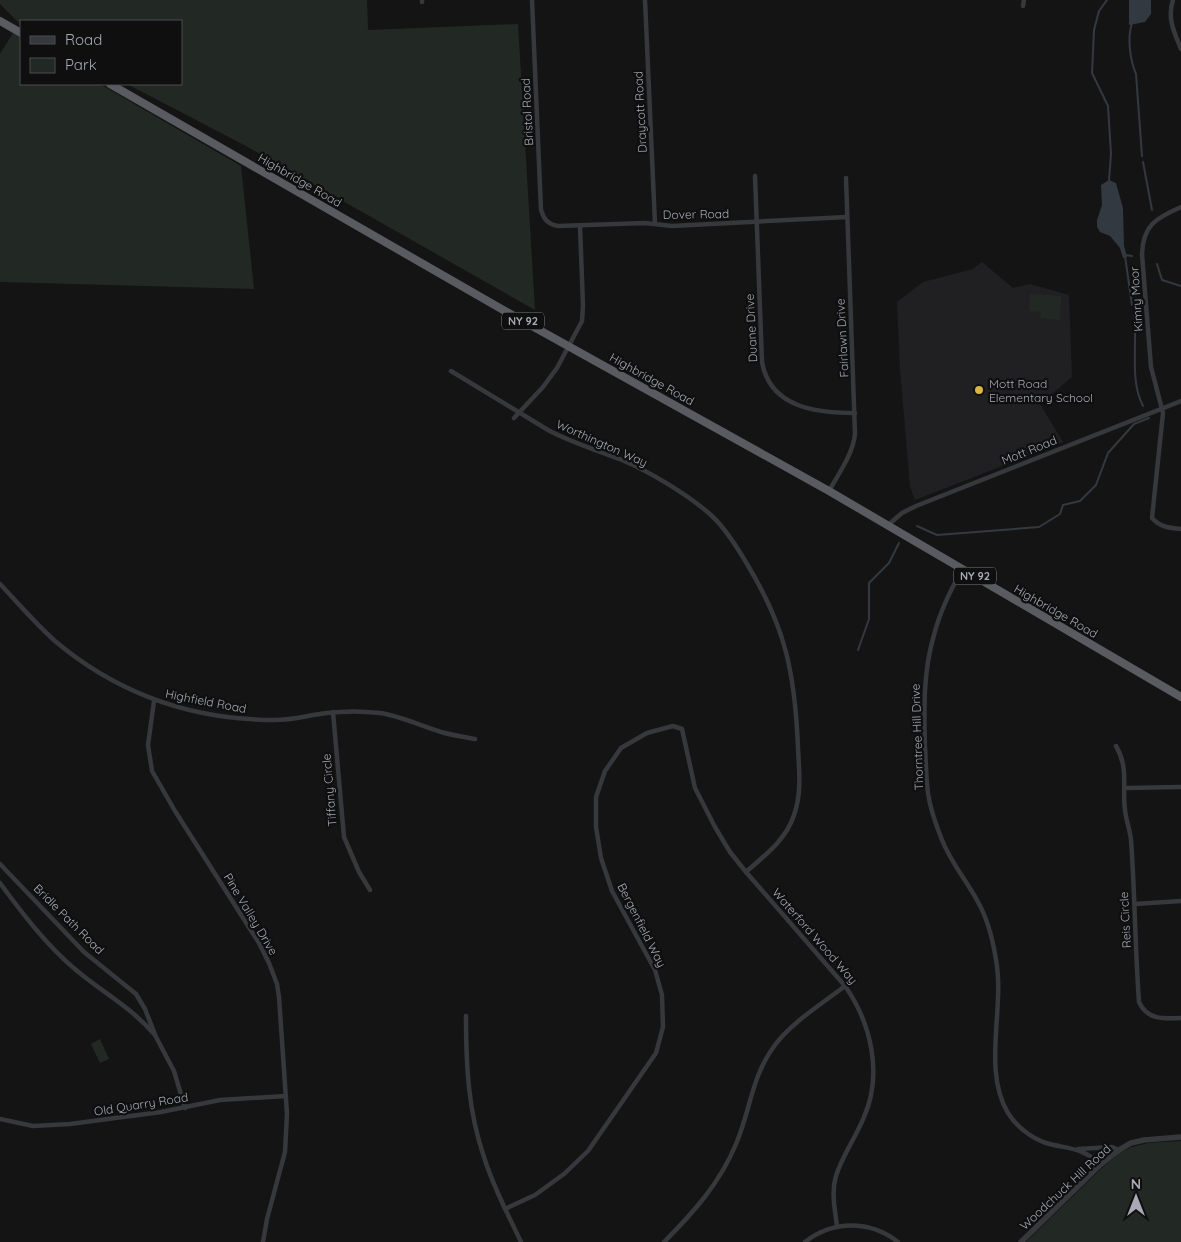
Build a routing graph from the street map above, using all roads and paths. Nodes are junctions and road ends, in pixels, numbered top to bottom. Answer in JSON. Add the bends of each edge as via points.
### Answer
{"nodes":[{"id":1,"x":532,"y":0,"type":"edge"},
{"id":2,"x":645,"y":0,"type":"edge"},
{"id":3,"x":1024,"y":0,"type":"edge"},
{"id":4,"x":1173,"y":0,"type":"edge"},
{"id":5,"x":1023,"y":6,"type":"dead end"},
{"id":6,"x":0,"y":20,"type":"edge"},
{"id":7,"x":20,"y":31,"type":"edge"},
{"id":8,"x":1181,"y":49,"type":"edge"},
{"id":9,"x":112,"y":85,"type":"edge"},
{"id":10,"x":755,"y":176,"type":"dead end"},
{"id":11,"x":846,"y":178,"type":"dead end"},
{"id":12,"x":1181,"y":207,"type":"edge"},
{"id":13,"x":848,"y":217,"type":"junction"},
{"id":14,"x":546,"y":222,"type":"joint"},
{"id":15,"x":757,"y":222,"type":"junction"},
{"id":16,"x":655,"y":224,"type":"junction"},
{"id":17,"x":580,"y":226,"type":"junction"},
{"id":18,"x":569,"y":346,"type":"junction"},
{"id":19,"x":451,"y":371,"type":"dead end"},
{"id":20,"x":1181,"y":400,"type":"edge"},
{"id":21,"x":1163,"y":407,"type":"junction"},
{"id":22,"x":519,"y":412,"type":"junction"},
{"id":23,"x":855,"y":412,"type":"junction"},
{"id":24,"x":514,"y":418,"type":"dead end"},
{"id":25,"x":829,"y":491,"type":"junction"},
{"id":26,"x":888,"y":525,"type":"junction"},
{"id":27,"x":1181,"y":530,"type":"edge"},
{"id":28,"x":962,"y":568,"type":"junction"},
{"id":29,"x":0,"y":584,"type":"edge"},
{"id":30,"x":1181,"y":697,"type":"edge"},
{"id":31,"x":154,"y":701,"type":"junction"},
{"id":32,"x":333,"y":712,"type":"junction"},
{"id":33,"x":682,"y":729,"type":"joint"},
{"id":34,"x":475,"y":740,"type":"dead end"},
{"id":35,"x":1116,"y":746,"type":"dead end"},
{"id":36,"x":1181,"y":787,"type":"edge"},
{"id":37,"x":1125,"y":788,"type":"junction"},
{"id":38,"x":0,"y":864,"type":"edge"},
{"id":39,"x":746,"y":872,"type":"junction"},
{"id":40,"x":0,"y":882,"type":"edge"},
{"id":41,"x":370,"y":890,"type":"dead end"},
{"id":42,"x":1181,"y":901,"type":"edge"},
{"id":43,"x":1135,"y":904,"type":"junction"},
{"id":44,"x":845,"y":986,"type":"junction"},
{"id":45,"x":466,"y":1016,"type":"dead end"},
{"id":46,"x":1181,"y":1018,"type":"edge"},
{"id":47,"x":156,"y":1037,"type":"junction"},
{"id":48,"x":286,"y":1096,"type":"junction"},
{"id":49,"x":185,"y":1108,"type":"junction"},
{"id":50,"x":0,"y":1119,"type":"edge"},
{"id":51,"x":1181,"y":1137,"type":"edge"},
{"id":52,"x":1077,"y":1150,"type":"junction"},
{"id":53,"x":1119,"y":1150,"type":"junction"},
{"id":54,"x":1100,"y":1165,"type":"junction"},
{"id":55,"x":505,"y":1209,"type":"junction"},
{"id":56,"x":837,"y":1226,"type":"junction"},
{"id":57,"x":263,"y":1242,"type":"edge"},
{"id":58,"x":521,"y":1242,"type":"edge"},
{"id":59,"x":664,"y":1242,"type":"edge"},
{"id":60,"x":805,"y":1242,"type":"edge"},
{"id":61,"x":898,"y":1242,"type":"edge"},
{"id":62,"x":1021,"y":1242,"type":"edge"}],
"edges":[{"from":1,"to":14,"type":"street","name":"Bristol Road","via":[[541,210]]},
{"from":2,"to":16,"type":"street","name":"Draycott Road"},
{"from":3,"to":5,"type":"street"},
{"from":4,"to":8,"type":"street","via":[[1170,16]]},
{"from":6,"to":7,"type":"highway"},
{"from":9,"to":18,"type":"highway","name":"Highbridge Road","number":"NY 92"},
{"from":10,"to":15,"type":"street","name":"Duane Drive"},
{"from":11,"to":13,"type":"street","name":"Fairlawn Drive"},
{"from":12,"to":21,"type":"street","name":"Kimry Moor","via":[[1156,220],[1143,242],[1151,367]]},
{"from":13,"to":15,"type":"street","name":"Dover Road"},
{"from":13,"to":23,"type":"street","name":"Fairlawn Drive"},
{"from":14,"to":17,"type":"street","name":"Dover Road","via":[[558,226]]},
{"from":15,"to":16,"type":"street","name":"Dover Road"},
{"from":15,"to":23,"type":"street","name":"Duane Drive","via":[[762,362],[768,381],[784,398],[812,410]]},
{"from":16,"to":17,"type":"street","name":"Dover Road"},
{"from":17,"to":18,"type":"street","via":[[582,321]]},
{"from":18,"to":22,"type":"street","via":[[543,387]]},
{"from":18,"to":25,"type":"highway","name":"Highbridge Road","number":"NY 92"},
{"from":19,"to":22,"type":"street","name":"Worthington Way"},
{"from":20,"to":21,"type":"street","name":"Mott Road"},
{"from":21,"to":26,"type":"street","name":"Mott Road","via":[[916,506]]},
{"from":21,"to":27,"type":"street","via":[[1152,518],[1164,527]]},
{"from":22,"to":24,"type":"street"},
{"from":22,"to":39,"type":"street","name":"Worthington Way","via":[[564,438],[630,463],[698,504],[724,529],[774,612],[793,681],[800,784],[788,829]]},
{"from":23,"to":25,"type":"street","name":"Fairlawn Drive","via":[[854,443]]},
{"from":25,"to":26,"type":"highway","name":"Highbridge Road","number":"NY 92"},
{"from":26,"to":28,"type":"highway","name":"Highbridge Road","number":"NY 92"},
{"from":28,"to":30,"type":"highway","name":"Highbridge Road","number":"NY 92"},
{"from":28,"to":52,"type":"street","name":"Thorntree Hill Drive","via":[[934,633],[925,679],[928,794],[942,840],[978,901],[992,935],[998,973],[994,1067],[1004,1107],[1016,1124],[1032,1136]]},
{"from":29,"to":31,"type":"street","name":"Highfield Road","via":[[39,626],[86,664]]},
{"from":31,"to":32,"type":"street","name":"Highfield Road","via":[[227,718],[250,720],[281,720]]},
{"from":31,"to":48,"type":"street","name":"Pine Valley Drive","via":[[148,745],[152,770],[259,943],[277,984]]},
{"from":32,"to":34,"type":"street","name":"Highfield Road","via":[[381,713]]},
{"from":32,"to":41,"type":"street","name":"Tiffany Circle","via":[[344,837]]},
{"from":33,"to":39,"type":"street","name":"Waterford Wood Way","via":[[695,788],[730,852]]},
{"from":33,"to":55,"type":"street","name":"Bergenfield Way","via":[[673,726],[647,733],[621,748],[605,771],[596,797],[601,858],[612,891],[656,970],[662,995],[663,1027],[656,1053],[588,1151],[535,1195]]},
{"from":35,"to":37,"type":"street","name":"Reis Circle","via":[[1122,757]]},
{"from":36,"to":37,"type":"street"},
{"from":37,"to":43,"type":"street","name":"Reis Circle"},
{"from":38,"to":47,"type":"street","name":"Bridle Path Road","via":[[84,952],[136,994]]},
{"from":39,"to":44,"type":"street","name":"Waterford Wood Way"},
{"from":40,"to":47,"type":"street","name":"Bridle Path Road","via":[[59,954],[144,1022]]},
{"from":42,"to":43,"type":"street"},
{"from":43,"to":46,"type":"street","name":"Reis Circle","via":[[1139,1002],[1142,1009],[1152,1016]]},
{"from":44,"to":56,"type":"street","name":"Waterford Wood Way","via":[[862,1014],[874,1082],[867,1111],[836,1177]]},
{"from":44,"to":59,"type":"street","via":[[776,1044],[753,1086],[737,1144],[721,1175],[704,1199]]},
{"from":45,"to":55,"type":"street","via":[[466,1065],[475,1125],[483,1156]]},
{"from":47,"to":49,"type":"street","name":"Bridle Path Road","via":[[174,1071]]},
{"from":48,"to":49,"type":"street","name":"Old Quarry Road","via":[[243,1098]]},
{"from":48,"to":57,"type":"street","name":"Pine Valley Drive","via":[[286,1152]]},
{"from":49,"to":50,"type":"street","name":"Old Quarry Road","via":[[70,1124],[33,1126]]},
{"from":51,"to":53,"type":"street","name":"Woodchuck Hill Road","via":[[1144,1140]]},
{"from":52,"to":53,"type":"street","name":"Thorntree Hill Drive","via":[[1112,1147]]},
{"from":52,"to":54,"type":"street","name":"Thorntree Hill Drive"},
{"from":53,"to":54,"type":"street","name":"Woodchuck Hill Road"},
{"from":54,"to":62,"type":"street","name":"Woodchuck Hill Road"},
{"from":55,"to":58,"type":"street"},
{"from":56,"to":60,"type":"street"},
{"from":56,"to":61,"type":"street","via":[[864,1226]]}]}
